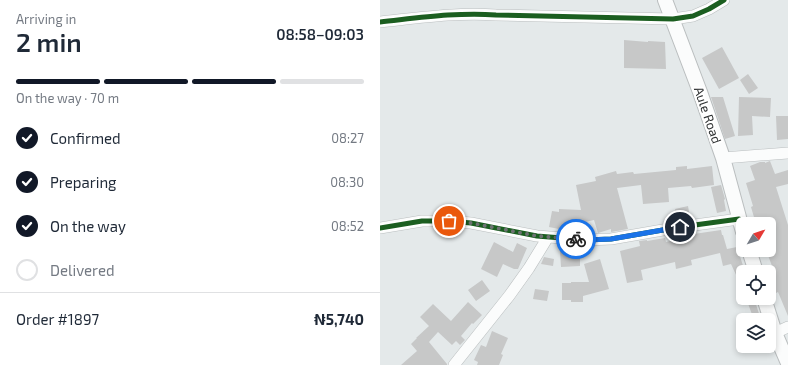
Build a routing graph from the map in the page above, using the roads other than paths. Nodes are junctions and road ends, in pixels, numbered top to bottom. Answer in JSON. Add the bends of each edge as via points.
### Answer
{"nodes":[{"id":1,"x":665,"y":0,"type":"edge"},
{"id":2,"x":724,"y":0,"type":"edge"},
{"id":3,"x":673,"y":19,"type":"junction"},
{"id":4,"x":380,"y":22,"type":"edge"},
{"id":5,"x":788,"y":153,"type":"edge"},
{"id":6,"x":723,"y":158,"type":"junction"},
{"id":7,"x":739,"y":217,"type":"edge"},
{"id":8,"x":736,"y":226,"type":"edge"},
{"id":9,"x":380,"y":228,"type":"edge"},
{"id":10,"x":548,"y":237,"type":"junction"},
{"id":11,"x":788,"y":327,"type":"edge"},
{"id":12,"x":776,"y":333,"type":"edge"},
{"id":13,"x":776,"y":335,"type":"edge"},
{"id":14,"x":788,"y":363,"type":"edge"},
{"id":15,"x":454,"y":365,"type":"edge"}],
"edges":[{"from":1,"to":3,"type":"street","name":"Aule Road"},
{"from":2,"to":3,"type":"street","via":[[693,16]]},
{"from":3,"to":4,"type":"street","via":[[477,13]]},
{"from":3,"to":6,"type":"street","name":"Aule Road"},
{"from":5,"to":6,"type":"street"},
{"from":6,"to":7,"type":"street","name":"Aule Road"},
{"from":8,"to":10,"type":"street","via":[[680,227],[611,239]]},
{"from":9,"to":10,"type":"street","via":[[422,221],[449,221]]},
{"from":10,"to":15,"type":"street","via":[[530,268]]},
{"from":11,"to":12,"type":"street"},
{"from":13,"to":14,"type":"street"}]}
